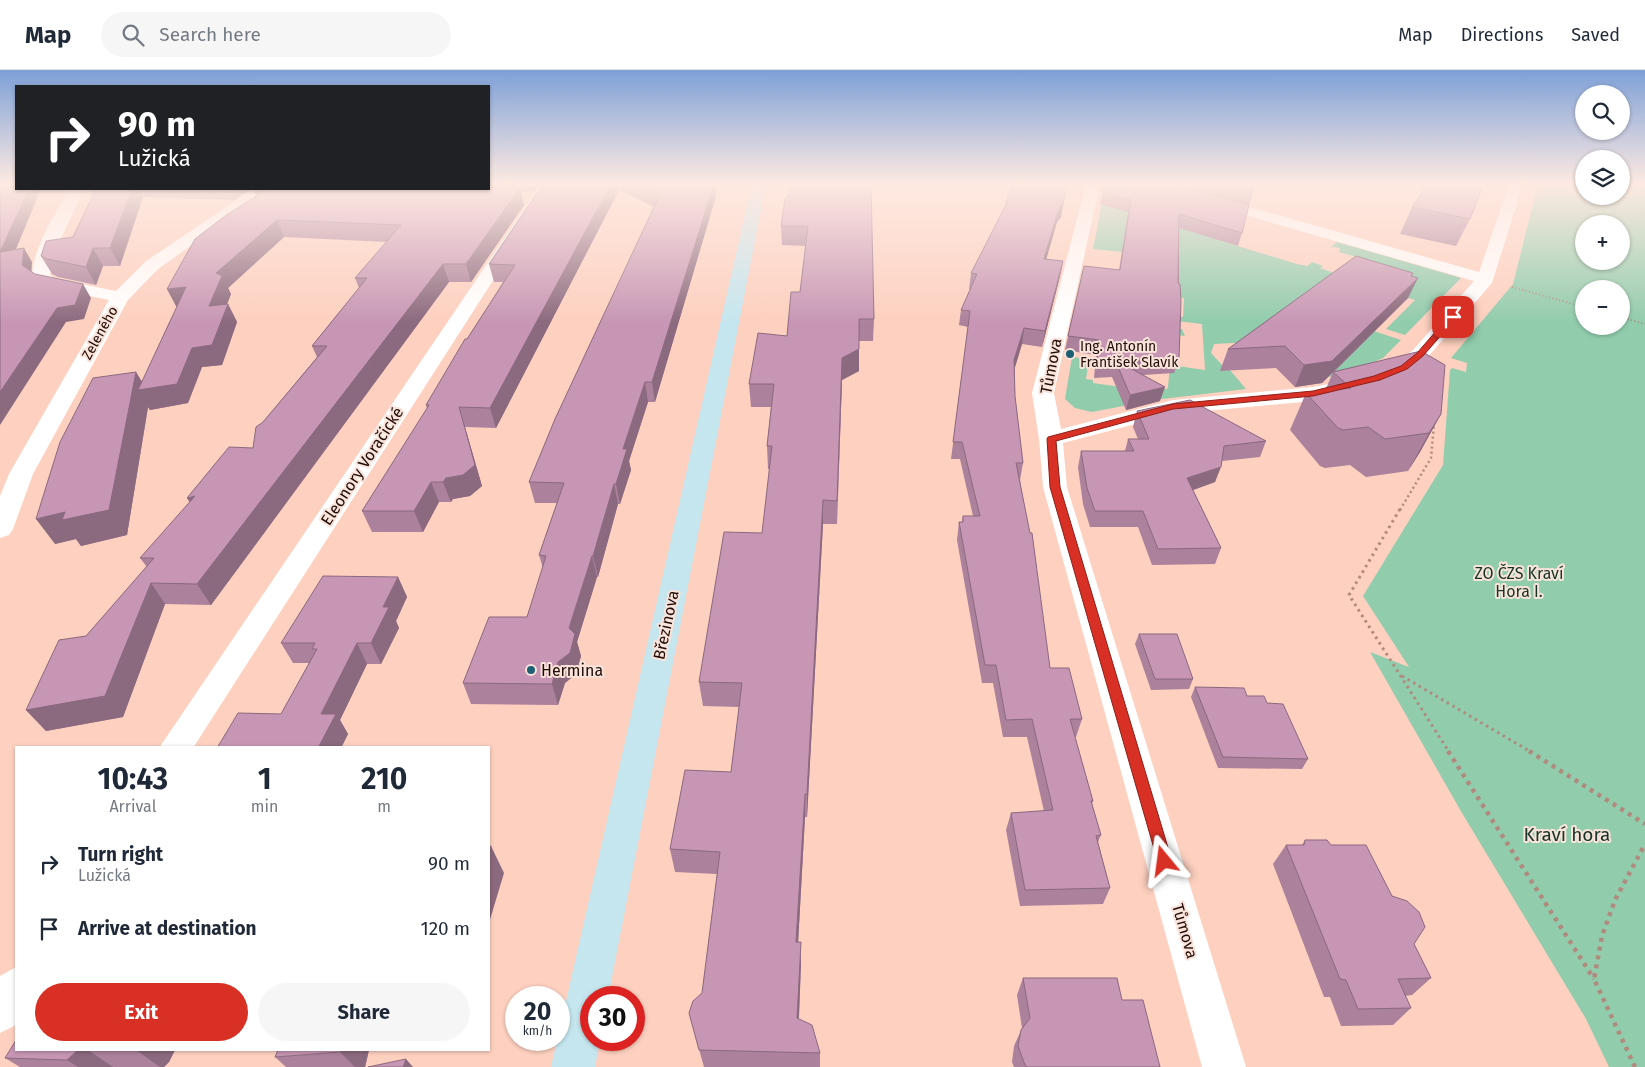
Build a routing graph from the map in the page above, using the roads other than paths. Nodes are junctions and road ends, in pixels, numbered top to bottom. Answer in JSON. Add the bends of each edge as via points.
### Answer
{"nodes":[{"id":1,"x":56,"y":231,"type":"edge"},
{"id":2,"x":202,"y":231,"type":"edge"},
{"id":3,"x":511,"y":231,"type":"edge"},
{"id":4,"x":748,"y":231,"type":"edge"},
{"id":5,"x":1082,"y":231,"type":"edge"},
{"id":6,"x":1316,"y":231,"type":"edge"},
{"id":7,"x":1501,"y":231,"type":"edge"},
{"id":8,"x":1486,"y":279,"type":"junction"},
{"id":9,"x":120,"y":297,"type":"junction"},
{"id":10,"x":1052,"y":439,"type":"junction"},
{"id":11,"x":0,"y":529,"type":"edge"},
{"id":12,"x":176,"y":746,"type":"edge"},
{"id":13,"x":15,"y":990,"type":"edge"},
{"id":14,"x":0,"y":1012,"type":"edge"},
{"id":15,"x":573,"y":1067,"type":"edge"},
{"id":16,"x":1224,"y":1067,"type":"edge"}],
"edges":[{"from":1,"to":9,"type":"street","via":[[44,256],[39,272],[41,278],[51,283]]},
{"from":2,"to":9,"type":"street","name":"Zeleného","via":[[152,265]]},
{"from":3,"to":12,"type":"street","name":"Eleonory Voračické"},
{"from":4,"to":15,"type":"street","name":"Březinova"},
{"from":5,"to":10,"type":"street","name":"Tůmova","via":[[1043,394]]},
{"from":6,"to":8,"type":"street"},
{"from":7,"to":8,"type":"street"},
{"from":8,"to":10,"type":"street","via":[[1404,368],[1313,394],[1173,407]]},
{"from":9,"to":11,"type":"street","name":"Zeleného","via":[[20,474]]},
{"from":10,"to":16,"type":"street","name":"Tůmova","via":[[1055,487]]},
{"from":13,"to":14,"type":"street"}]}
